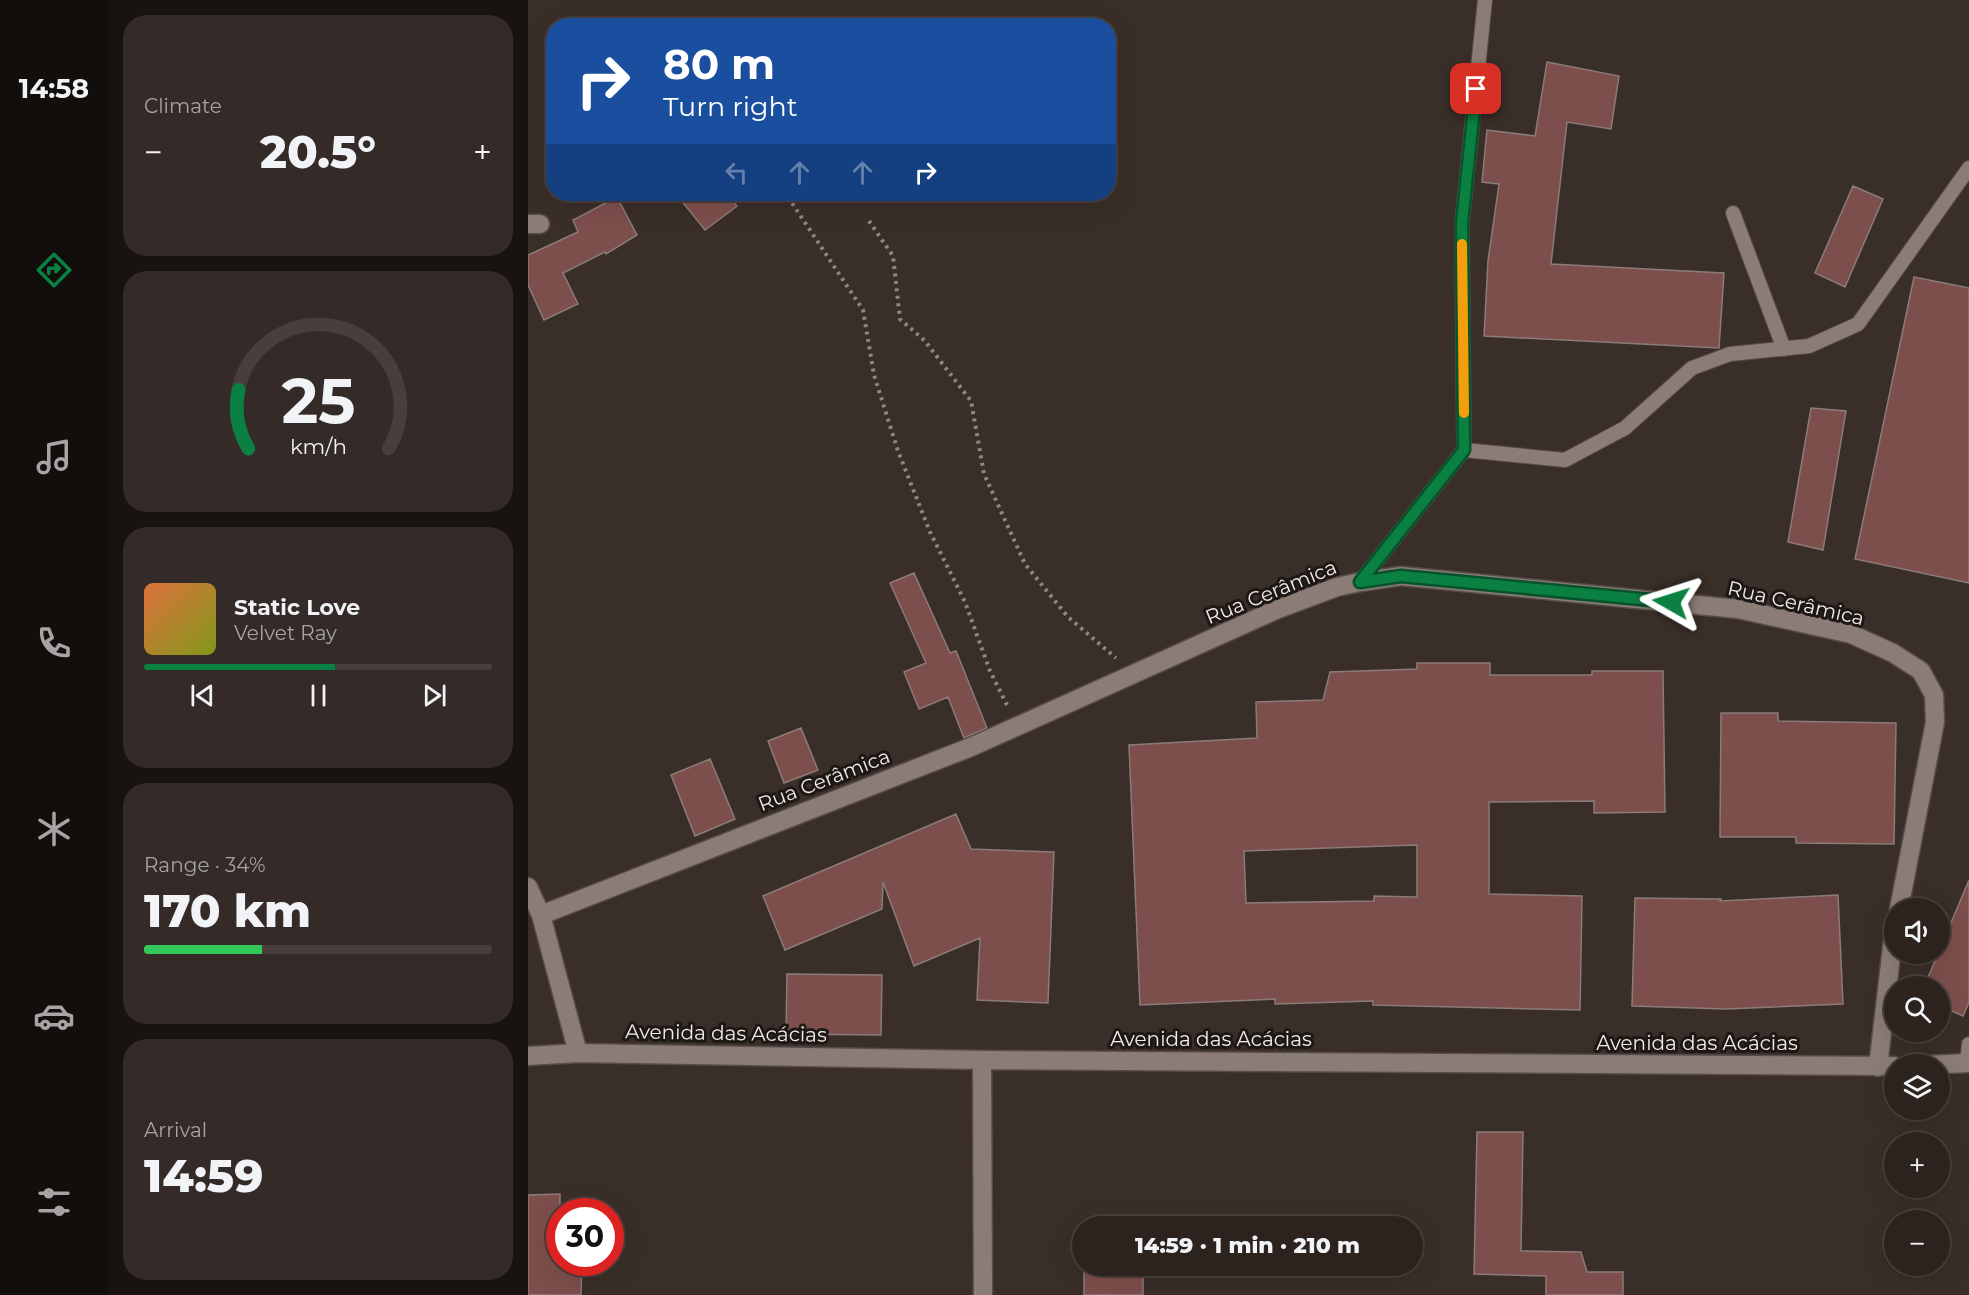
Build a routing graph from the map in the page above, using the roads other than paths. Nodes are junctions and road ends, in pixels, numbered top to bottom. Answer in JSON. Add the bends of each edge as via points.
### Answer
{"nodes":[{"id":1,"x":1485,"y":0,"type":"edge"},
{"id":2,"x":1969,"y":168,"type":"edge"},
{"id":3,"x":1733,"y":213,"type":"dead end"},
{"id":4,"x":1784,"y":349,"type":"junction"},
{"id":5,"x":1464,"y":450,"type":"junction"},
{"id":6,"x":1360,"y":582,"type":"junction"},
{"id":7,"x":528,"y":887,"type":"edge"},
{"id":8,"x":1901,"y":898,"type":"edge"},
{"id":9,"x":541,"y":915,"type":"junction"},
{"id":10,"x":1892,"y":964,"type":"edge"},
{"id":11,"x":1969,"y":1044,"type":"edge"},
{"id":12,"x":578,"y":1053,"type":"junction"},
{"id":13,"x":1887,"y":1054,"type":"edge"},
{"id":14,"x":528,"y":1056,"type":"edge"},
{"id":15,"x":982,"y":1060,"type":"junction"},
{"id":16,"x":1968,"y":1063,"type":"edge"},
{"id":17,"x":1950,"y":1064,"type":"edge"},
{"id":18,"x":1884,"y":1067,"type":"edge"},
{"id":19,"x":983,"y":1295,"type":"edge"}],
"edges":[{"from":1,"to":5,"type":"lane","via":[[1462,223]]},
{"from":2,"to":4,"type":"lane","via":[[1858,324],[1809,346]]},
{"from":3,"to":4,"type":"lane"},
{"from":4,"to":5,"type":"lane","via":[[1730,354],[1692,368],[1625,428],[1565,460]]},
{"from":5,"to":6,"type":"lane"},
{"from":6,"to":8,"type":"street","name":"Rua Cerâmica","via":[[1401,576],[1738,609],[1851,634],[1893,653],[1921,671],[1934,695],[1935,722]]},
{"from":6,"to":9,"type":"street","name":"Rua Cerâmica","via":[[1278,609],[960,751]]},
{"from":7,"to":9,"type":"street"},
{"from":9,"to":12,"type":"street"},
{"from":10,"to":13,"type":"street"},
{"from":11,"to":16,"type":"lane"},
{"from":12,"to":14,"type":"street","name":"Avenida das Acácias"},
{"from":12,"to":15,"type":"street","name":"Avenida das Acácias"},
{"from":15,"to":18,"type":"street","name":"Avenida das Acácias"},
{"from":15,"to":19,"type":"street"},
{"from":16,"to":17,"type":"street"}]}
